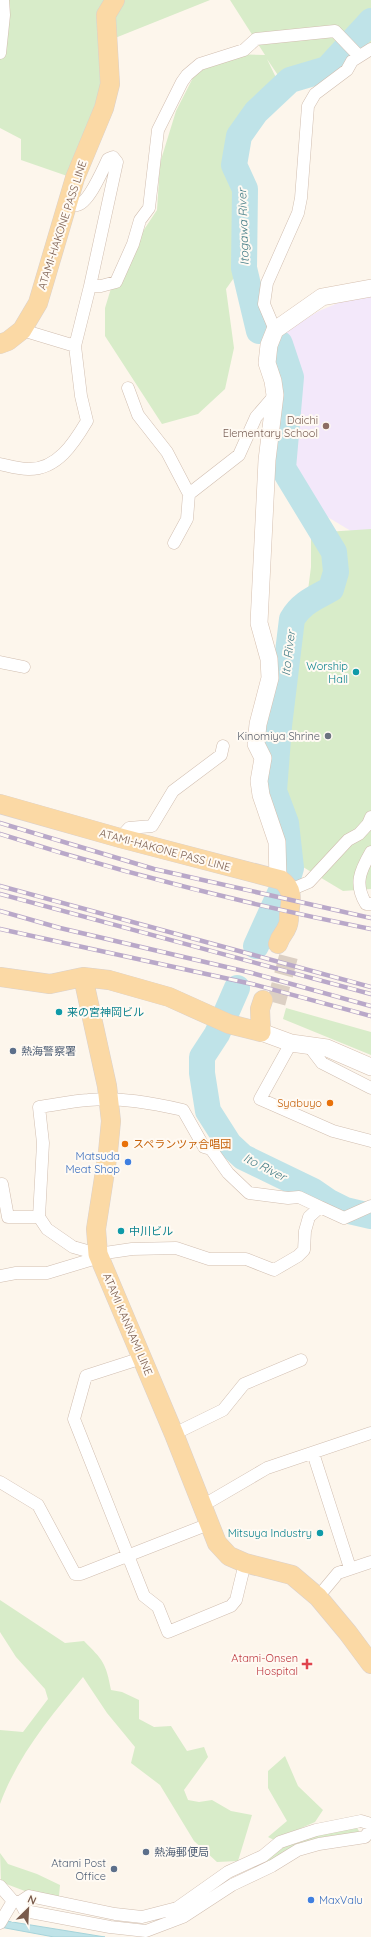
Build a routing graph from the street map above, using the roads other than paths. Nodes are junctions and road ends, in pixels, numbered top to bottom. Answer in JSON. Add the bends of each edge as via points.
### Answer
{"nodes":[{"id":1,"x":3,"y":0,"type":"edge"},
{"id":2,"x":114,"y":0,"type":"edge"},
{"id":3,"x":371,"y":49,"type":"edge"},
{"id":4,"x":0,"y":53,"type":"edge"},
{"id":5,"x":359,"y":56,"type":"junction"},
{"id":6,"x":68,"y":204,"type":"junction"},
{"id":7,"x":90,"y":286,"type":"junction"},
{"id":8,"x":371,"y":288,"type":"edge"},
{"id":9,"x":22,"y":330,"type":"junction"},
{"id":10,"x":275,"y":330,"type":"junction"},
{"id":11,"x":0,"y":344,"type":"edge"},
{"id":12,"x":75,"y":346,"type":"junction"},
{"id":13,"x":128,"y":388,"type":"dead end"},
{"id":14,"x":275,"y":395,"type":"junction"},
{"id":15,"x":0,"y":464,"type":"edge"},
{"id":16,"x":189,"y":494,"type":"junction"},
{"id":17,"x":174,"y":542,"type":"dead end"},
{"id":18,"x":0,"y":662,"type":"edge"},
{"id":19,"x":24,"y":667,"type":"dead end"},
{"id":20,"x":223,"y":746,"type":"dead end"},
{"id":21,"x":0,"y":804,"type":"edge"},
{"id":22,"x":370,"y":822,"type":"edge"},
{"id":23,"x":120,"y":838,"type":"junction"},
{"id":24,"x":371,"y":852,"type":"edge"},
{"id":25,"x":284,"y":884,"type":"junction"},
{"id":26,"x":371,"y":904,"type":"edge"},
{"id":27,"x":284,"y":945,"type":"tunnel mouth"},
{"id":28,"x":0,"y":977,"type":"edge"},
{"id":29,"x":83,"y":977,"type":"junction"},
{"id":30,"x":269,"y":1002,"type":"tunnel mouth"},
{"id":31,"x":261,"y":1032,"type":"junction"},
{"id":32,"x":291,"y":1043,"type":"junction"},
{"id":33,"x":309,"y":1046,"type":"junction"},
{"id":34,"x":371,"y":1067,"type":"edge"},
{"id":35,"x":371,"y":1088,"type":"edge"},
{"id":36,"x":108,"y":1099,"type":"junction"},
{"id":37,"x":371,"y":1141,"type":"edge"},
{"id":38,"x":2,"y":1184,"type":"dead end"},
{"id":39,"x":371,"y":1206,"type":"edge"},
{"id":40,"x":320,"y":1207,"type":"junction"},
{"id":41,"x":39,"y":1217,"type":"junction"},
{"id":42,"x":99,"y":1255,"type":"junction"},
{"id":43,"x":0,"y":1276,"type":"edge"},
{"id":44,"x":142,"y":1358,"type":"junction"},
{"id":45,"x":300,"y":1360,"type":"dead end"},
{"id":46,"x":371,"y":1433,"type":"edge"},
{"id":47,"x":174,"y":1434,"type":"junction"},
{"id":48,"x":313,"y":1453,"type":"junction"},
{"id":49,"x":0,"y":1482,"type":"edge"},
{"id":50,"x":202,"y":1506,"type":"junction"},
{"id":51,"x":209,"y":1524,"type":"junction"},
{"id":52,"x":129,"y":1556,"type":"junction"},
{"id":53,"x":371,"y":1562,"type":"edge"},
{"id":54,"x":245,"y":1563,"type":"junction"},
{"id":55,"x":350,"y":1568,"type":"junction"},
{"id":56,"x":318,"y":1597,"type":"junction"},
{"id":57,"x":371,"y":1664,"type":"edge"},
{"id":58,"x":371,"y":1824,"type":"edge"},
{"id":59,"x":371,"y":1830,"type":"edge"},
{"id":60,"x":0,"y":1886,"type":"edge"},
{"id":61,"x":60,"y":1902,"type":"junction"},
{"id":62,"x":13,"y":1905,"type":"junction"},
{"id":63,"x":58,"y":1917,"type":"junction"},
{"id":64,"x":142,"y":1917,"type":"junction"},
{"id":65,"x":0,"y":1923,"type":"edge"},
{"id":66,"x":148,"y":1934,"type":"edge"}],
"edges":[{"from":1,"to":4,"type":"street"},
{"from":2,"to":6,"type":"main road","name":"ATAMI-HAKONE PASS LINE","via":[[106,15],[110,84],[104,108],[75,178]]},
{"from":3,"to":5,"type":"street"},
{"from":5,"to":7,"type":"street","via":[[335,31],[256,40],[244,50],[200,64],[187,74],[158,130],[149,208],[140,220],[133,244],[116,282]]},
{"from":5,"to":10,"type":"street","via":[[352,61],[347,70],[315,94],[308,106],[298,213],[267,283],[264,304]]},
{"from":6,"to":7,"type":"street","via":[[77,205],[84,201],[108,159],[113,156],[117,162]]},
{"from":6,"to":9,"type":"main road","name":"ATAMI-HAKONE PASS LINE","via":[[38,303]]},
{"from":7,"to":12,"type":"street"},
{"from":8,"to":10,"type":"street","via":[[322,297]]},
{"from":9,"to":11,"type":"main road","name":"ATAMI-HAKONE PASS LINE"},
{"from":9,"to":12,"type":"street"},
{"from":10,"to":14,"type":"street","via":[[269,345],[267,363]]},
{"from":12,"to":15,"type":"street","via":[[87,421],[73,445],[49,465],[28,469]]},
{"from":13,"to":16,"type":"street","via":[[138,415],[167,452]]},
{"from":14,"to":16,"type":"street","via":[[256,417],[239,455]]},
{"from":14,"to":25,"type":"street","via":[[267,460],[259,623],[269,659],[270,678],[258,724],[256,744],[263,758],[259,781],[261,795],[278,842]]},
{"from":16,"to":17,"type":"street","via":[[186,519]]},
{"from":18,"to":19,"type":"street"},
{"from":20,"to":23,"type":"street","via":[[221,755],[173,791],[152,826],[129,828]]},
{"from":21,"to":23,"type":"main road","name":"ATAMI-HAKONE PASS LINE"},
{"from":22,"to":25,"type":"street","via":[[359,834],[348,840],[309,882]]},
{"from":23,"to":25,"type":"main road","name":"ATAMI-HAKONE PASS LINE"},
{"from":24,"to":26,"type":"street","via":[[359,879],[360,893],[366,904]]},
{"from":25,"to":27,"type":"main road","via":[[292,900],[288,927],[293,937]]},
{"from":28,"to":29,"type":"main road","via":[[50,984]]},
{"from":29,"to":31,"type":"main road","via":[[109,980],[169,997],[222,1021]]},
{"from":29,"to":36,"type":"main road","name":"ATAMI KANNAMI LINE"},
{"from":30,"to":31,"type":"main road","via":[[273,1013]]},
{"from":31,"to":32,"type":"street"},
{"from":32,"to":33,"type":"street"},
{"from":32,"to":37,"type":"street","via":[[260,1099],[333,1131]]},
{"from":33,"to":34,"type":"street","via":[[326,1048]]},
{"from":33,"to":35,"type":"street","via":[[322,1063]]},
{"from":36,"to":40,"type":"street","via":[[183,1110],[204,1147],[211,1149],[228,1173],[249,1193],[299,1197]]},
{"from":36,"to":41,"type":"street","via":[[39,1108],[43,1143]]},
{"from":36,"to":42,"type":"main road","name":"ATAMI KANNAMI LINE","via":[[111,1121],[96,1229]]},
{"from":38,"to":41,"type":"street","via":[[8,1217]]},
{"from":39,"to":40,"type":"street","via":[[344,1218]]},
{"from":40,"to":42,"type":"street","via":[[309,1217],[304,1250],[274,1270],[246,1259],[209,1259],[176,1248],[132,1249]]},
{"from":41,"to":42,"type":"street","via":[[47,1229],[73,1247]]},
{"from":42,"to":43,"type":"street","via":[[47,1273]]},
{"from":42,"to":44,"type":"main road","name":"ATAMI KANNAMI LINE"},
{"from":44,"to":47,"type":"main road","name":"ATAMI KANNAMI LINE"},
{"from":44,"to":52,"type":"street","via":[[86,1376],[74,1419]]},
{"from":45,"to":47,"type":"street","via":[[244,1384],[223,1410]]},
{"from":46,"to":48,"type":"street"},
{"from":47,"to":50,"type":"main road","name":"ATAMI KANNAMI LINE"},
{"from":48,"to":50,"type":"street","via":[[267,1468]]},
{"from":48,"to":55,"type":"street"},
{"from":49,"to":52,"type":"street","via":[[38,1505],[75,1574]]},
{"from":50,"to":51,"type":"main road","name":"ATAMI KANNAMI LINE"},
{"from":51,"to":52,"type":"street"},
{"from":51,"to":54,"type":"main road","name":"ATAMI KANNAMI LINE","via":[[217,1543],[229,1556]]},
{"from":52,"to":54,"type":"street","via":[[144,1596],[158,1607],[168,1632],[231,1606],[236,1600]]},
{"from":53,"to":55,"type":"street"},
{"from":54,"to":56,"type":"main road","name":"ATAMI KANNAMI LINE","via":[[292,1575]]},
{"from":55,"to":56,"type":"street","via":[[338,1573]]},
{"from":56,"to":57,"type":"main road","name":"ATAMI KANNAMI LINE"},
{"from":58,"to":64,"type":"street","via":[[361,1821],[316,1830],[280,1842],[263,1856],[228,1872],[177,1908]]},
{"from":59,"to":66,"type":"street","via":[[365,1837],[298,1850],[232,1885],[183,1917]]},
{"from":60,"to":62,"type":"street"},
{"from":61,"to":62,"type":"street","via":[[29,1896]]},
{"from":61,"to":63,"type":"street"},
{"from":61,"to":64,"type":"street"},
{"from":62,"to":63,"type":"street","via":[[25,1911]]},
{"from":62,"to":65,"type":"street"},
{"from":63,"to":66,"type":"street"},
{"from":64,"to":66,"type":"street"}]}
